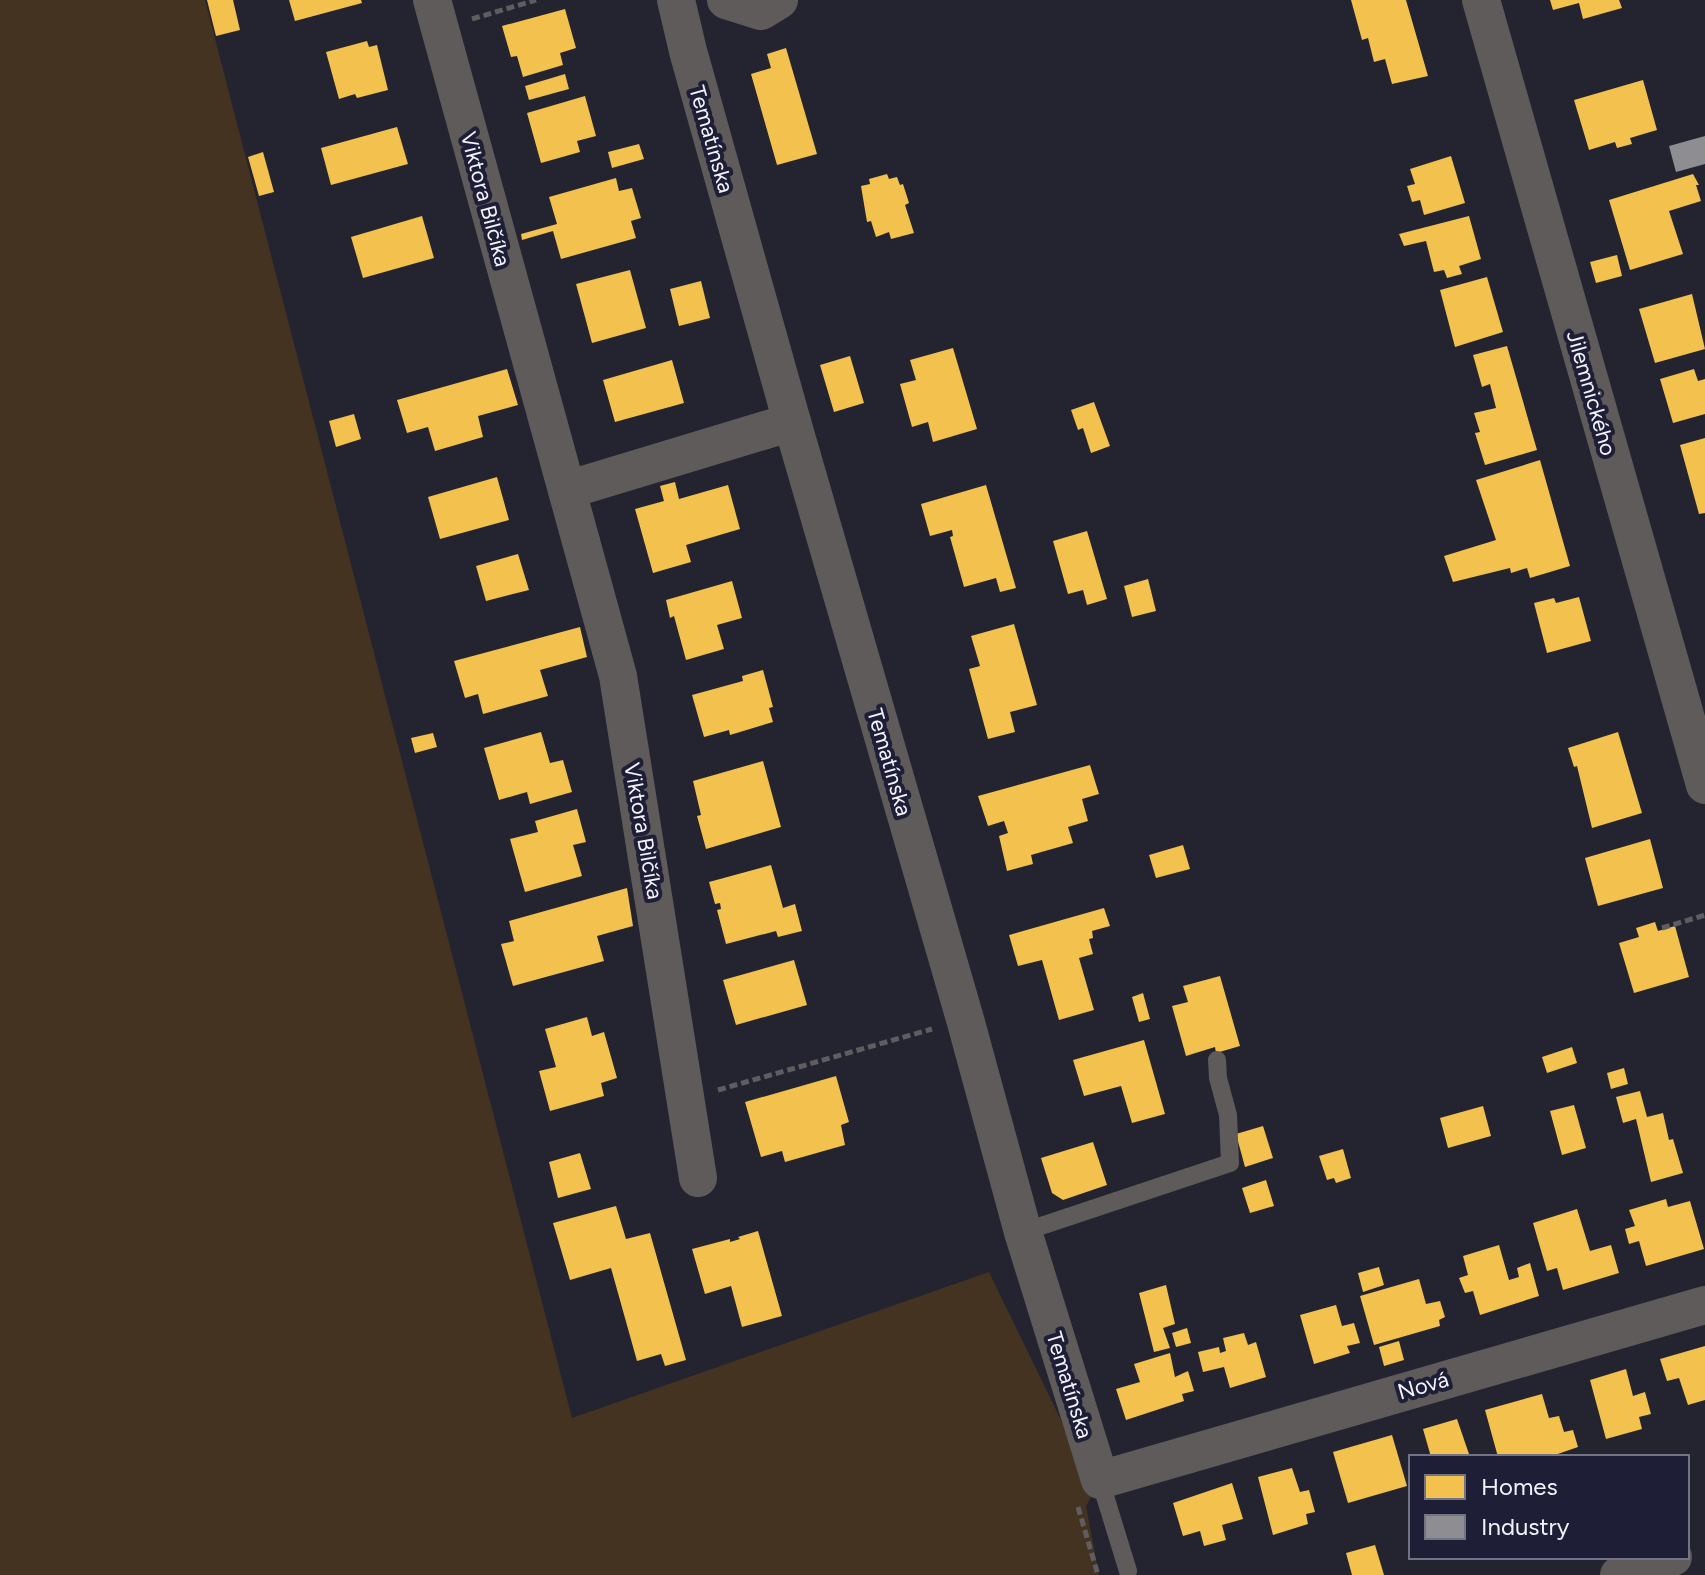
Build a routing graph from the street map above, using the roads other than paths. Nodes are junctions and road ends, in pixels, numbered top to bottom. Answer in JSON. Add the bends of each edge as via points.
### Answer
{"nodes":[{"id":1,"x":676,"y":0,"type":"edge"},
{"id":2,"x":726,"y":0,"type":"edge"},
{"id":3,"x":779,"y":0,"type":"edge"},
{"id":4,"x":1481,"y":0,"type":"edge"},
{"id":5,"x":436,"y":14,"type":"edge"},
{"id":6,"x":792,"y":422,"type":"junction"},
{"id":7,"x":567,"y":490,"type":"junction"},
{"id":8,"x":1705,"y":785,"type":"edge"},
{"id":9,"x":1217,"y":1060,"type":"dead end"},
{"id":10,"x":698,"y":1178,"type":"dead end"},
{"id":11,"x":1023,"y":1232,"type":"junction"},
{"id":12,"x":1705,"y":1305,"type":"edge"},
{"id":13,"x":1100,"y":1480,"type":"junction"},
{"id":14,"x":1667,"y":1559,"type":"edge"},
{"id":15,"x":1128,"y":1571,"type":"dead end"},
{"id":16,"x":1619,"y":1575,"type":"edge"}],
"edges":[{"from":1,"to":6,"type":"street","name":"Tematínska"},
{"from":2,"to":3,"type":"street","via":[[761,11]]},
{"from":4,"to":8,"type":"street","name":"Jilemnického"},
{"from":5,"to":7,"type":"street","name":"Viktora Bilčíka"},
{"from":6,"to":7,"type":"street"},
{"from":6,"to":11,"type":"street","name":"Tematínska"},
{"from":7,"to":10,"type":"street","name":"Viktora Bilčíka","via":[[618,676]]},
{"from":9,"to":11,"type":"lane","via":[[1228,1115],[1230,1163]]},
{"from":11,"to":13,"type":"street","name":"Tematínska"},
{"from":12,"to":13,"type":"street","name":"Nová"},
{"from":13,"to":15,"type":"lane"},
{"from":14,"to":16,"type":"street"}]}
